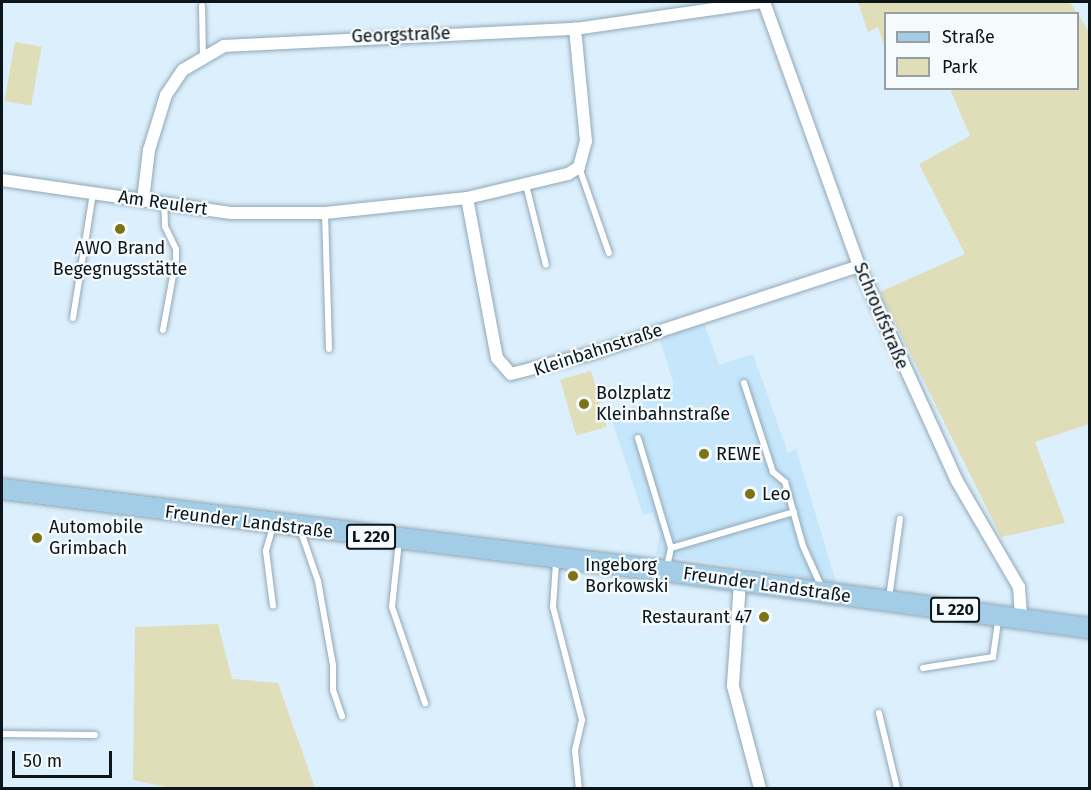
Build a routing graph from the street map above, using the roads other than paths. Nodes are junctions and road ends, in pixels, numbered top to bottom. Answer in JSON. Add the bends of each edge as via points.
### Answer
{"nodes":[{"id":1,"x":763,"y":2,"type":"edge"},
{"id":2,"x":202,"y":6,"type":"dead end"},
{"id":3,"x":575,"y":29,"type":"junction"},
{"id":4,"x":203,"y":56,"type":"junction"},
{"id":5,"x":579,"y":167,"type":"junction"},
{"id":6,"x":2,"y":180,"type":"edge"},
{"id":7,"x":526,"y":185,"type":"junction"},
{"id":8,"x":93,"y":193,"type":"junction"},
{"id":9,"x":467,"y":198,"type":"junction"},
{"id":10,"x":143,"y":200,"type":"junction"},
{"id":11,"x":164,"y":203,"type":"junction"},
{"id":12,"x":325,"y":213,"type":"junction"},
{"id":13,"x":609,"y":253,"type":"dead end"},
{"id":14,"x":546,"y":265,"type":"dead end"},
{"id":15,"x":859,"y":266,"type":"junction"},
{"id":16,"x":73,"y":318,"type":"dead end"},
{"id":17,"x":164,"y":330,"type":"dead end"},
{"id":18,"x":329,"y":349,"type":"dead end"},
{"id":19,"x":744,"y":383,"type":"dead end"},
{"id":20,"x":638,"y":438,"type":"dead end"},
{"id":21,"x":2,"y":489,"type":"edge"},
{"id":22,"x":794,"y":512,"type":"junction"},
{"id":23,"x":900,"y":519,"type":"dead end"},
{"id":24,"x":273,"y":525,"type":"junction"},
{"id":25,"x":300,"y":529,"type":"junction"},
{"id":26,"x":399,"y":540,"type":"junction"},
{"id":27,"x":671,"y":548,"type":"junction"},
{"id":28,"x":556,"y":558,"type":"junction"},
{"id":29,"x":666,"y":571,"type":"junction"},
{"id":30,"x":741,"y":582,"type":"junction"},
{"id":31,"x":822,"y":592,"type":"junction"},
{"id":32,"x":889,"y":601,"type":"junction"},
{"id":33,"x":273,"y":606,"type":"dead end"},
{"id":34,"x":998,"y":616,"type":"junction"},
{"id":35,"x":1021,"y":619,"type":"junction"},
{"id":36,"x":1089,"y":628,"type":"edge"},
{"id":37,"x":923,"y":668,"type":"dead end"},
{"id":38,"x":425,"y":703,"type":"dead end"},
{"id":39,"x":879,"y":713,"type":"dead end"},
{"id":40,"x":342,"y":716,"type":"dead end"},
{"id":41,"x":2,"y":734,"type":"edge"},
{"id":42,"x":95,"y":735,"type":"dead end"},
{"id":43,"x":577,"y":787,"type":"edge"},
{"id":44,"x":760,"y":789,"type":"edge"},
{"id":45,"x":897,"y":789,"type":"edge"}],
"edges":[{"from":1,"to":3,"type":"street","name":"Georgstraße"},
{"from":1,"to":15,"type":"street","name":"Schroufstraße"},
{"from":2,"to":4,"type":"lane"},
{"from":3,"to":4,"type":"street","name":"Georgstraße","via":[[249,42],[224,46]]},
{"from":3,"to":5,"type":"street","via":[[586,141]]},
{"from":4,"to":10,"type":"street","name":"Georgstraße","via":[[183,70],[162,102],[149,150]]},
{"from":5,"to":7,"type":"street","name":"Am Reulert","via":[[568,174]]},
{"from":5,"to":13,"type":"lane"},
{"from":6,"to":8,"type":"street","name":"Am Reulert"},
{"from":7,"to":9,"type":"street","name":"Am Reulert"},
{"from":7,"to":14,"type":"lane"},
{"from":8,"to":10,"type":"street","name":"Am Reulert"},
{"from":8,"to":16,"type":"lane"},
{"from":9,"to":12,"type":"street","name":"Am Reulert"},
{"from":9,"to":15,"type":"street","name":"Kleinbahnstraße","via":[[497,358],[511,374],[524,374],[593,353]]},
{"from":10,"to":11,"type":"street","name":"Am Reulert"},
{"from":11,"to":12,"type":"street","name":"Am Reulert","via":[[231,213]]},
{"from":11,"to":17,"type":"lane","via":[[165,226],[176,249],[176,259]]},
{"from":12,"to":18,"type":"lane"},
{"from":15,"to":35,"type":"street","name":"Schroufstraße","via":[[952,472],[1019,587]]},
{"from":19,"to":22,"type":"lane","via":[[774,472],[785,482]]},
{"from":20,"to":27,"type":"lane"},
{"from":21,"to":24,"type":"main road","name":"Freunder Landstraße","number":"L 220"},
{"from":22,"to":27,"type":"lane"},
{"from":22,"to":31,"type":"lane"},
{"from":23,"to":32,"type":"lane"},
{"from":24,"to":25,"type":"main road","name":"Freunder Landstraße","number":"L 220"},
{"from":24,"to":33,"type":"lane","via":[[266,551]]},
{"from":25,"to":26,"type":"main road","name":"Freunder Landstraße","number":"L 220"},
{"from":25,"to":40,"type":"lane","via":[[318,581],[333,665],[333,690]]},
{"from":26,"to":28,"type":"main road","name":"Freunder Landstraße","number":"L 220"},
{"from":26,"to":38,"type":"lane","via":[[392,607]]},
{"from":27,"to":29,"type":"lane"},
{"from":28,"to":29,"type":"main road","name":"Freunder Landstraße","number":"L 220"},
{"from":28,"to":43,"type":"lane","via":[[553,607],[582,720],[575,751]]},
{"from":29,"to":30,"type":"main road","name":"Freunder Landstraße","number":"L 220"},
{"from":30,"to":31,"type":"main road","name":"Freunder Landstraße","number":"L 220"},
{"from":30,"to":44,"type":"street","via":[[733,686]]},
{"from":31,"to":32,"type":"main road","name":"Freunder Landstraße","number":"L 220"},
{"from":32,"to":34,"type":"main road","name":"Freunder Landstraße","number":"L 220"},
{"from":34,"to":35,"type":"main road","name":"Freunder Landstraße","number":"L 220"},
{"from":34,"to":37,"type":"lane","via":[[993,657]]},
{"from":35,"to":36,"type":"main road","name":"Freunder Landstraße","number":"L 220"},
{"from":39,"to":45,"type":"lane"},
{"from":41,"to":42,"type":"lane"}]}
